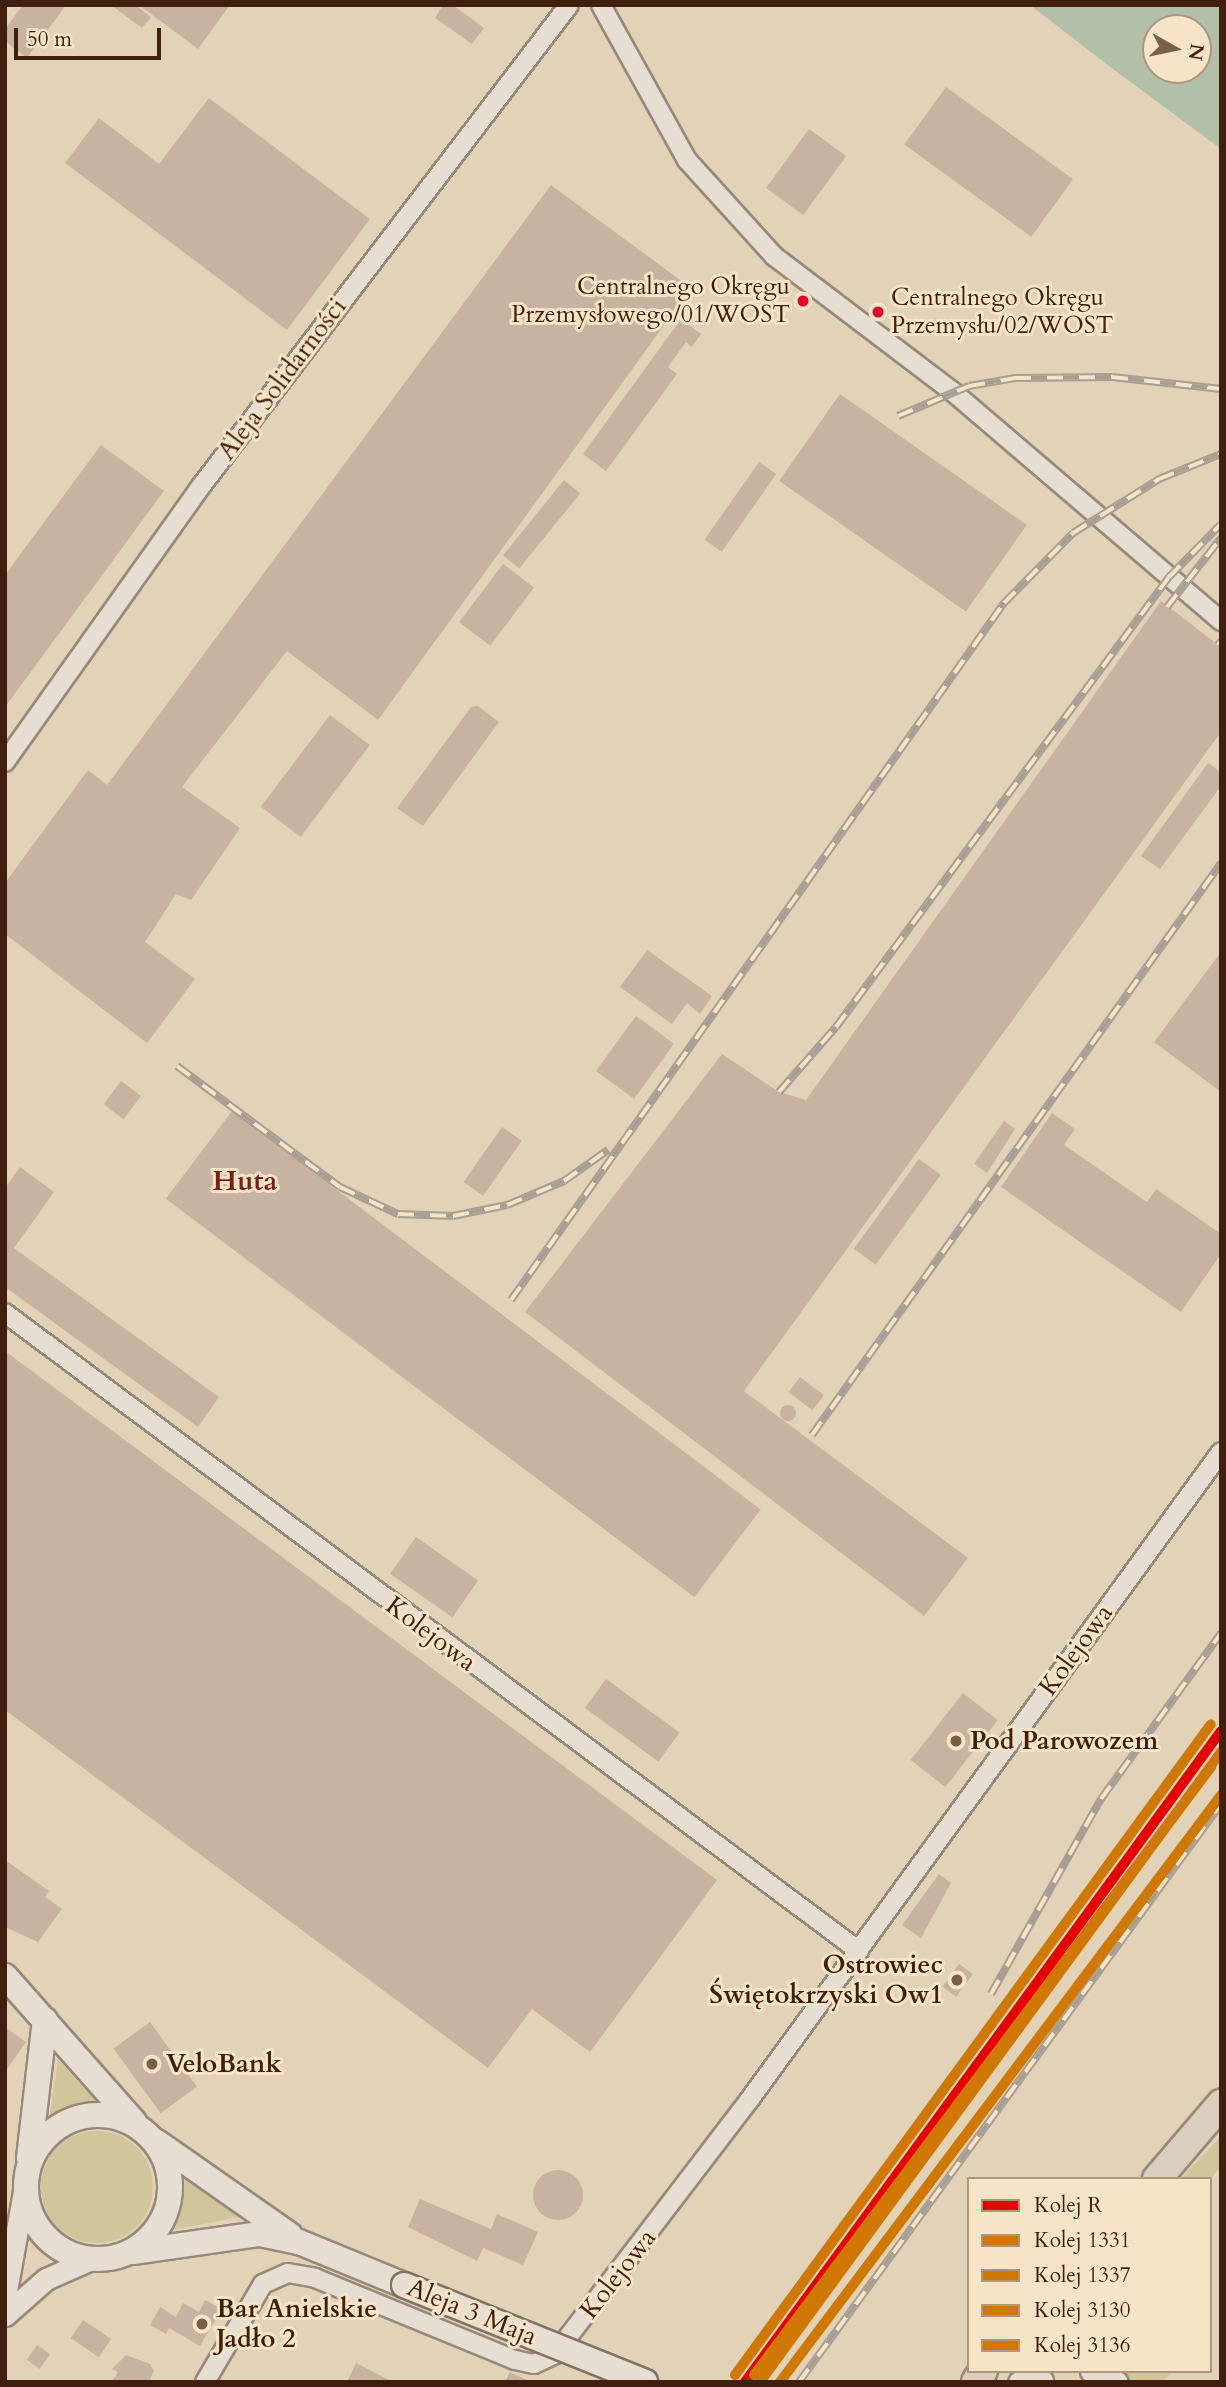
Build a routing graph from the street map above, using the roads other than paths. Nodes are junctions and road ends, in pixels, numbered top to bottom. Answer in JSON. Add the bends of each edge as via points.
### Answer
{"nodes":[{"id":1,"x":569,"y":5,"type":"edge"},
{"id":2,"x":601,"y":5,"type":"edge"},
{"id":3,"x":1221,"y":621,"type":"edge"},
{"id":4,"x":5,"y":762,"type":"edge"},
{"id":5,"x":5,"y":1313,"type":"edge"},
{"id":6,"x":1221,"y":1452,"type":"edge"},
{"id":7,"x":859,"y":1951,"type":"junction"},
{"id":8,"x":5,"y":1976,"type":"edge"},
{"id":9,"x":45,"y":2020,"type":"junction"},
{"id":10,"x":1221,"y":2104,"type":"edge"},
{"id":11,"x":148,"y":2135,"type":"junction"},
{"id":12,"x":27,"y":2176,"type":"junction"},
{"id":13,"x":1159,"y":2177,"type":"edge"},
{"id":14,"x":299,"y":2242,"type":"junction"},
{"id":15,"x":128,"y":2253,"type":"junction"},
{"id":16,"x":92,"y":2259,"type":"junction"},
{"id":17,"x":5,"y":2296,"type":"edge"},
{"id":18,"x":5,"y":2315,"type":"edge"},
{"id":19,"x":1096,"y":2373,"type":"edge"},
{"id":20,"x":1040,"y":2378,"type":"edge"},
{"id":21,"x":205,"y":2382,"type":"edge"},
{"id":22,"x":645,"y":2382,"type":"edge"},
{"id":23,"x":1019,"y":2382,"type":"edge"},
{"id":24,"x":1117,"y":2382,"type":"edge"}],
"edges":[{"from":1,"to":4,"type":"street","name":"Aleja Solidarności","via":[[202,485]]},
{"from":2,"to":3,"type":"street","via":[[687,160],[774,256],[953,392]]},
{"from":5,"to":7,"type":"street","name":"Kolejowa"},
{"from":6,"to":7,"type":"street","name":"Kolejowa"},
{"from":7,"to":21,"type":"street","name":"Kolejowa","via":[[658,2224],[549,2360],[515,2360],[315,2278],[275,2275],[263,2284]]},
{"from":8,"to":9,"type":"main road"},
{"from":9,"to":11,"type":"main road"},
{"from":9,"to":12,"type":"main road"},
{"from":10,"to":13,"type":"main road"},
{"from":11,"to":12,"type":"main road","via":[[99,2115],[67,2122],[42,2141]]},
{"from":11,"to":14,"type":"main road","name":"Aleja 3 Maja"},
{"from":11,"to":15,"type":"main road","via":[[169,2173],[169,2205],[154,2233]]},
{"from":12,"to":16,"type":"main road","via":[[27,2203],[41,2232],[66,2252]]},
{"from":12,"to":17,"type":"street"},
{"from":14,"to":15,"type":"main road","name":"Aleja 3 Maja","via":[[243,2233]]},
{"from":14,"to":22,"type":"main road","name":"Aleja 3 Maja","bridge":true},
{"from":15,"to":16,"type":"main road"},
{"from":16,"to":18,"type":"street","via":[[46,2279]]},
{"from":19,"to":24,"type":"street"},
{"from":20,"to":23,"type":"street"}]}
